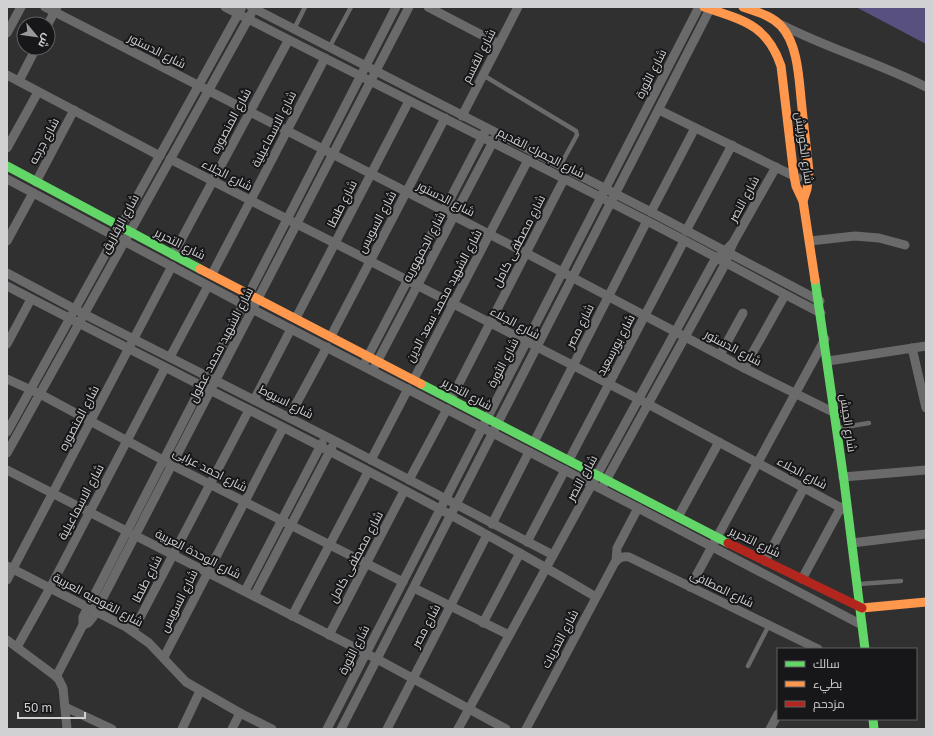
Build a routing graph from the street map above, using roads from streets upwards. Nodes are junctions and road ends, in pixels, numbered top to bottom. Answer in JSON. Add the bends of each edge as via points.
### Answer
{"nodes":[{"id":1,"x":21,"y":7,"type":"edge"},
{"id":2,"x":45,"y":7,"type":"edge"},
{"id":3,"x":225,"y":7,"type":"edge"},
{"id":4,"x":396,"y":7,"type":"edge"},
{"id":5,"x":409,"y":7,"type":"edge"},
{"id":6,"x":428,"y":7,"type":"edge"},
{"id":7,"x":518,"y":7,"type":"edge"},
{"id":8,"x":699,"y":7,"type":"edge"},
{"id":9,"x":743,"y":7,"type":"edge"},
{"id":10,"x":253,"y":8,"type":"edge"},
{"id":11,"x":709,"y":8,"type":"edge"},
{"id":12,"x":56,"y":9,"type":"edge"},
{"id":13,"x":240,"y":10,"type":"edge"},
{"id":14,"x":248,"y":19,"type":"junction"},
{"id":15,"x":779,"y":24,"type":"junction"},
{"id":16,"x":7,"y":33,"type":"edge"},
{"id":17,"x":288,"y":41,"type":"junction"},
{"id":18,"x":499,"y":44,"type":"junction"},
{"id":19,"x":32,"y":56,"type":"edge"},
{"id":20,"x":325,"y":58,"type":"junction"},
{"id":21,"x":366,"y":66,"type":"junction"},
{"id":22,"x":375,"y":71,"type":"junction"},
{"id":23,"x":7,"y":75,"type":"edge"},
{"id":24,"x":361,"y":76,"type":"junction"},
{"id":25,"x":19,"y":81,"type":"junction"},
{"id":26,"x":370,"y":81,"type":"junction"},
{"id":27,"x":198,"y":85,"type":"junction"},
{"id":28,"x":926,"y":86,"type":"edge"},
{"id":29,"x":208,"y":91,"type":"junction"},
{"id":30,"x":38,"y":92,"type":"junction"},
{"id":31,"x":409,"y":101,"type":"junction"},
{"id":32,"x":74,"y":110,"type":"junction"},
{"id":33,"x":659,"y":110,"type":"junction"},
{"id":34,"x":250,"y":112,"type":"junction"},
{"id":35,"x":462,"y":116,"type":"junction"},
{"id":36,"x":445,"y":118,"type":"junction"},
{"id":37,"x":695,"y":128,"type":"junction"},
{"id":38,"x":287,"y":131,"type":"junction"},
{"id":39,"x":485,"y":133,"type":"junction"},
{"id":40,"x":495,"y":138,"type":"junction"},
{"id":41,"x":732,"y":146,"type":"junction"},
{"id":42,"x":7,"y":148,"type":"edge"},
{"id":43,"x":323,"y":149,"type":"junction"},
{"id":44,"x":332,"y":154,"type":"junction"},
{"id":45,"x":160,"y":156,"type":"junction"},
{"id":46,"x":170,"y":159,"type":"junction"},
{"id":47,"x":528,"y":160,"type":"junction"},
{"id":48,"x":7,"y":166,"type":"edge"},
{"id":49,"x":776,"y":167,"type":"junction"},
{"id":50,"x":371,"y":174,"type":"junction"},
{"id":51,"x":794,"y":176,"type":"junction"},
{"id":52,"x":7,"y":179,"type":"edge"},
{"id":53,"x":564,"y":179,"type":"junction"},
{"id":54,"x":212,"y":181,"type":"junction"},
{"id":55,"x":36,"y":182,"type":"junction"},
{"id":56,"x":808,"y":183,"type":"junction"},
{"id":57,"x":406,"y":192,"type":"junction"},
{"id":58,"x":33,"y":193,"type":"junction"},
{"id":59,"x":603,"y":193,"type":"junction"},
{"id":60,"x":613,"y":198,"type":"junction"},
{"id":61,"x":251,"y":201,"type":"junction"},
{"id":62,"x":803,"y":201,"type":"junction"},
{"id":63,"x":444,"y":211,"type":"junction"},
{"id":64,"x":454,"y":216,"type":"junction"},
{"id":65,"x":649,"y":217,"type":"junction"},
{"id":66,"x":287,"y":220,"type":"junction"},
{"id":67,"x":296,"y":224,"type":"junction"},
{"id":68,"x":120,"y":227,"type":"junction"},
{"id":69,"x":686,"y":231,"type":"junction"},
{"id":70,"x":129,"y":232,"type":"junction"},
{"id":71,"x":489,"y":234,"type":"junction"},
{"id":72,"x":115,"y":236,"type":"junction"},
{"id":73,"x":7,"y":241,"type":"edge"},
{"id":74,"x":124,"y":241,"type":"junction"},
{"id":75,"x":684,"y":241,"type":"junction"},
{"id":76,"x":810,"y":241,"type":"junction"},
{"id":77,"x":335,"y":243,"type":"junction"},
{"id":78,"x":905,"y":245,"type":"dead end"},
{"id":79,"x":526,"y":252,"type":"junction"},
{"id":80,"x":727,"y":252,"type":"junction"},
{"id":81,"x":173,"y":255,"type":"junction"},
{"id":82,"x":722,"y":260,"type":"junction"},
{"id":83,"x":370,"y":261,"type":"junction"},
{"id":84,"x":172,"y":266,"type":"junction"},
{"id":85,"x":563,"y":272,"type":"junction"},
{"id":86,"x":7,"y":273,"type":"edge"},
{"id":87,"x":212,"y":274,"type":"junction"},
{"id":88,"x":572,"y":277,"type":"junction"},
{"id":89,"x":407,"y":280,"type":"junction"},
{"id":90,"x":418,"y":285,"type":"junction"},
{"id":91,"x":7,"y":286,"type":"edge"},
{"id":92,"x":208,"y":286,"type":"junction"},
{"id":93,"x":249,"y":294,"type":"junction"},
{"id":94,"x":785,"y":295,"type":"junction"},
{"id":95,"x":609,"y":296,"type":"junction"},
{"id":96,"x":258,"y":298,"type":"junction"},
{"id":97,"x":31,"y":299,"type":"junction"},
{"id":98,"x":820,"y":301,"type":"junction"},
{"id":99,"x":243,"y":304,"type":"junction"},
{"id":100,"x":453,"y":304,"type":"junction"},
{"id":101,"x":75,"y":309,"type":"junction"},
{"id":102,"x":252,"y":309,"type":"junction"},
{"id":103,"x":821,"y":312,"type":"junction"},
{"id":104,"x":743,"y":313,"type":"dead end"},
{"id":105,"x":84,"y":314,"type":"junction"},
{"id":106,"x":645,"y":315,"type":"junction"},
{"id":107,"x":296,"y":318,"type":"junction"},
{"id":108,"x":70,"y":319,"type":"junction"},
{"id":109,"x":490,"y":323,"type":"junction"},
{"id":110,"x":79,"y":324,"type":"junction"},
{"id":111,"x":291,"y":329,"type":"junction"},
{"id":112,"x":676,"y":332,"type":"junction"},
{"id":113,"x":331,"y":336,"type":"junction"},
{"id":114,"x":686,"y":337,"type":"junction"},
{"id":115,"x":134,"y":339,"type":"junction"},
{"id":116,"x":825,"y":339,"type":"junction"},
{"id":117,"x":527,"y":342,"type":"junction"},
{"id":118,"x":7,"y":344,"type":"edge"},
{"id":119,"x":926,"y":346,"type":"edge"},
{"id":120,"x":327,"y":347,"type":"junction"},
{"id":121,"x":536,"y":347,"type":"junction"},
{"id":122,"x":912,"y":348,"type":"junction"},
{"id":123,"x":129,"y":349,"type":"junction"},
{"id":124,"x":368,"y":355,"type":"junction"},
{"id":125,"x":720,"y":355,"type":"junction"},
{"id":126,"x":170,"y":357,"type":"junction"},
{"id":127,"x":378,"y":361,"type":"junction"},
{"id":128,"x":828,"y":361,"type":"junction"},
{"id":129,"x":363,"y":365,"type":"junction"},
{"id":130,"x":573,"y":366,"type":"junction"},
{"id":131,"x":166,"y":368,"type":"junction"},
{"id":132,"x":744,"y":368,"type":"junction"},
{"id":133,"x":373,"y":370,"type":"junction"},
{"id":134,"x":207,"y":376,"type":"junction"},
{"id":135,"x":7,"y":379,"type":"edge"},
{"id":136,"x":414,"y":379,"type":"junction"},
{"id":137,"x":216,"y":380,"type":"junction"},
{"id":138,"x":609,"y":384,"type":"junction"},
{"id":139,"x":201,"y":386,"type":"junction"},
{"id":140,"x":408,"y":389,"type":"junction"},
{"id":141,"x":30,"y":390,"type":"junction"},
{"id":142,"x":210,"y":391,"type":"junction"},
{"id":143,"x":40,"y":394,"type":"junction"},
{"id":144,"x":795,"y":394,"type":"junction"},
{"id":145,"x":451,"y":399,"type":"junction"},
{"id":146,"x":254,"y":400,"type":"junction"},
{"id":147,"x":639,"y":400,"type":"junction"},
{"id":148,"x":648,"y":404,"type":"junction"},
{"id":149,"x":926,"y":408,"type":"edge"},
{"id":150,"x":447,"y":409,"type":"junction"},
{"id":151,"x":249,"y":410,"type":"junction"},
{"id":152,"x":834,"y":413,"type":"junction"},
{"id":153,"x":289,"y":417,"type":"junction"},
{"id":154,"x":488,"y":418,"type":"junction"},
{"id":155,"x":91,"y":422,"type":"junction"},
{"id":156,"x":497,"y":423,"type":"junction"},
{"id":157,"x":283,"y":428,"type":"junction"},
{"id":158,"x":483,"y":428,"type":"junction"},
{"id":159,"x":7,"y":432,"type":"edge"},
{"id":160,"x":492,"y":433,"type":"junction"},
{"id":161,"x":326,"y":436,"type":"junction"},
{"id":162,"x":127,"y":441,"type":"junction"},
{"id":163,"x":335,"y":441,"type":"junction"},
{"id":164,"x":534,"y":442,"type":"junction"},
{"id":165,"x":719,"y":442,"type":"junction"},
{"id":166,"x":320,"y":447,"type":"junction"},
{"id":167,"x":330,"y":452,"type":"junction"},
{"id":168,"x":529,"y":452,"type":"junction"},
{"id":169,"x":7,"y":453,"type":"edge"},
{"id":170,"x":163,"y":460,"type":"junction"},
{"id":171,"x":370,"y":460,"type":"junction"},
{"id":172,"x":569,"y":460,"type":"junction"},
{"id":173,"x":758,"y":463,"type":"junction"},
{"id":174,"x":172,"y":465,"type":"junction"},
{"id":175,"x":7,"y":470,"type":"edge"},
{"id":176,"x":565,"y":470,"type":"junction"},
{"id":177,"x":926,"y":470,"type":"edge"},
{"id":178,"x":368,"y":472,"type":"junction"},
{"id":179,"x":597,"y":475,"type":"junction"},
{"id":180,"x":843,"y":477,"type":"junction"},
{"id":181,"x":606,"y":479,"type":"junction"},
{"id":182,"x":409,"y":480,"type":"junction"},
{"id":183,"x":210,"y":484,"type":"junction"},
{"id":184,"x":592,"y":484,"type":"junction"},
{"id":185,"x":601,"y":488,"type":"junction"},
{"id":186,"x":804,"y":488,"type":"junction"},
{"id":187,"x":404,"y":491,"type":"junction"},
{"id":188,"x":53,"y":494,"type":"junction"},
{"id":189,"x":445,"y":499,"type":"junction"},
{"id":190,"x":245,"y":501,"type":"junction"},
{"id":191,"x":456,"y":505,"type":"junction"},
{"id":192,"x":638,"y":508,"type":"junction"},
{"id":193,"x":844,"y":509,"type":"junction"},
{"id":194,"x":440,"y":510,"type":"junction"},
{"id":195,"x":89,"y":512,"type":"junction"},
{"id":196,"x":450,"y":516,"type":"junction"},
{"id":197,"x":678,"y":517,"type":"junction"},
{"id":198,"x":282,"y":520,"type":"junction"},
{"id":199,"x":492,"y":524,"type":"junction"},
{"id":200,"x":292,"y":525,"type":"junction"},
{"id":201,"x":131,"y":533,"type":"junction"},
{"id":202,"x":926,"y":534,"type":"edge"},
{"id":203,"x":487,"y":535,"type":"junction"},
{"id":204,"x":717,"y":537,"type":"junction"},
{"id":205,"x":527,"y":542,"type":"junction"},
{"id":206,"x":852,"y":543,"type":"junction"},
{"id":207,"x":330,"y":544,"type":"junction"},
{"id":208,"x":712,"y":546,"type":"junction"},
{"id":209,"x":520,"y":553,"type":"junction"},
{"id":210,"x":173,"y":554,"type":"junction"},
{"id":211,"x":553,"y":555,"type":"junction"},
{"id":212,"x":616,"y":561,"type":"junction"},
{"id":213,"x":765,"y":561,"type":"junction"},
{"id":214,"x":366,"y":563,"type":"junction"},
{"id":215,"x":10,"y":567,"type":"edge"},
{"id":216,"x":546,"y":567,"type":"junction"},
{"id":217,"x":208,"y":572,"type":"junction"},
{"id":218,"x":802,"y":579,"type":"junction"},
{"id":219,"x":7,"y":580,"type":"edge"},
{"id":220,"x":403,"y":582,"type":"junction"},
{"id":221,"x":690,"y":587,"type":"junction"},
{"id":222,"x":50,"y":588,"type":"junction"},
{"id":223,"x":414,"y":588,"type":"junction"},
{"id":224,"x":245,"y":591,"type":"junction"},
{"id":225,"x":254,"y":596,"type":"junction"},
{"id":226,"x":596,"y":597,"type":"junction"},
{"id":227,"x":926,"y":602,"type":"edge"},
{"id":228,"x":451,"y":606,"type":"junction"},
{"id":229,"x":860,"y":608,"type":"junction"},
{"id":230,"x":92,"y":609,"type":"junction"},
{"id":231,"x":292,"y":616,"type":"junction"},
{"id":232,"x":483,"y":622,"type":"junction"},
{"id":233,"x":862,"y":625,"type":"junction"},
{"id":234,"x":133,"y":632,"type":"junction"},
{"id":235,"x":329,"y":635,"type":"junction"},
{"id":236,"x":509,"y":635,"type":"junction"},
{"id":237,"x":7,"y":640,"type":"edge"},
{"id":238,"x":17,"y":647,"type":"junction"},
{"id":239,"x":814,"y":648,"type":"edge"},
{"id":240,"x":865,"y":648,"type":"edge"},
{"id":241,"x":366,"y":654,"type":"junction"},
{"id":242,"x":164,"y":657,"type":"junction"},
{"id":243,"x":377,"y":660,"type":"junction"},
{"id":244,"x":56,"y":677,"type":"junction"},
{"id":245,"x":412,"y":679,"type":"junction"},
{"id":246,"x":200,"y":691,"type":"junction"},
{"id":247,"x":65,"y":707,"type":"junction"},
{"id":248,"x":469,"y":708,"type":"junction"},
{"id":249,"x":240,"y":713,"type":"junction"},
{"id":250,"x":777,"y":716,"type":"edge"},
{"id":251,"x":67,"y":729,"type":"edge"},
{"id":252,"x":112,"y":729,"type":"edge"},
{"id":253,"x":182,"y":729,"type":"edge"},
{"id":254,"x":232,"y":729,"type":"edge"},
{"id":255,"x":272,"y":729,"type":"edge"},
{"id":256,"x":327,"y":729,"type":"edge"},
{"id":257,"x":341,"y":729,"type":"edge"},
{"id":258,"x":387,"y":729,"type":"edge"},
{"id":259,"x":458,"y":729,"type":"edge"},
{"id":260,"x":506,"y":729,"type":"edge"},
{"id":261,"x":526,"y":729,"type":"edge"},
{"id":262,"x":770,"y":729,"type":"edge"}],
"edges":[{"from":1,"to":16,"type":"street"},
{"from":2,"to":12,"type":"street","name":"شارع الدستور"},
{"from":3,"to":13,"type":"street","name":"شارع الجمرك القديم"},
{"from":4,"to":21,"type":"street","name":"شارع الشهيد محمد عطول"},
{"from":5,"to":22,"type":"street","name":"شارع الشهيد محمد عطول"},
{"from":6,"to":18,"type":"street"},
{"from":7,"to":18,"type":"street","name":"شارع القسم"},
{"from":8,"to":59,"type":"street","name":"شارع الثورة"},
{"from":9,"to":15,"type":"street","name":"شارع الكورنيش","via":[[770,17]]},
{"from":10,"to":14,"type":"street","name":"شارع الزقازيق"},
{"from":10,"to":21,"type":"street","name":"شارع الجمرك القديم"},
{"from":11,"to":33,"type":"street","name":"شارع الثورة"},
{"from":11,"to":51,"type":"street","name":"شارع الكورنيش","via":[[754,26],[767,36],[776,49],[782,66]]},
{"from":12,"to":27,"type":"street","name":"شارع الدستور"},
{"from":13,"to":14,"type":"street","name":"شارع الجمرك القديم"},
{"from":13,"to":27,"type":"street","name":"شارع الزقازيق"},
{"from":14,"to":17,"type":"street","name":"شارع الجمرك القديم"},
{"from":14,"to":29,"type":"street","name":"شارع الزقازيق"},
{"from":15,"to":28,"type":"street","name":"شارع الكورنيش"},
{"from":15,"to":56,"type":"street","name":"شارع الكورنيش","via":[[791,45],[797,66],[809,172]]},
{"from":17,"to":20,"type":"street","name":"شارع الجمرك القديم"},
{"from":17,"to":34,"type":"street","name":"شارع المنصوره"},
{"from":18,"to":35,"type":"street","name":"شارع القسم"},
{"from":19,"to":25,"type":"street"},
{"from":20,"to":24,"type":"street","name":"شارع الجمرك القديم"},
{"from":20,"to":38,"type":"street","name":"شارع الاسماعيلية"},
{"from":21,"to":22,"type":"street","name":"شارع الجمرك القديم"},
{"from":21,"to":24,"type":"street","name":"شارع الشهيد محمد عطول"},
{"from":22,"to":26,"type":"street","name":"شارع الشهيد محمد عطول"},
{"from":22,"to":35,"type":"street","name":"شارع الجمرك القديم"},
{"from":23,"to":25,"type":"street"},
{"from":24,"to":26,"type":"street","name":"شارع الجمرك القديم"},
{"from":24,"to":43,"type":"street","name":"شارع الشهيد محمد عطول"},
{"from":25,"to":30,"type":"street"},
{"from":26,"to":31,"type":"street","name":"شارع الجمرك القديم"},
{"from":26,"to":44,"type":"street","name":"شارع الشهيد محمد عطول"},
{"from":27,"to":29,"type":"street","name":"شارع الدستور"},
{"from":27,"to":45,"type":"street","name":"شارع الزقازيق"},
{"from":29,"to":34,"type":"street","name":"شارع الدستور"},
{"from":29,"to":46,"type":"street","name":"شارع الزقازيق"},
{"from":30,"to":32,"type":"street"},
{"from":30,"to":42,"type":"street"},
{"from":31,"to":36,"type":"street","name":"شارع الجمرك القديم"},
{"from":31,"to":50,"type":"street","name":"شارع طنطا"},
{"from":32,"to":45,"type":"street"},
{"from":32,"to":55,"type":"street","name":"شارع جرجه"},
{"from":33,"to":37,"type":"street"},
{"from":33,"to":60,"type":"street","name":"شارع الثورة"},
{"from":34,"to":38,"type":"street","name":"شارع الدستور"},
{"from":34,"to":54,"type":"street","name":"شارع المنصوره"},
{"from":35,"to":39,"type":"street","name":"شارع الجمرك القديم"},
{"from":36,"to":39,"type":"street","name":"شارع الجمرك القديم"},
{"from":36,"to":57,"type":"street","name":"شارع السويس"},
{"from":37,"to":41,"type":"street"},
{"from":37,"to":65,"type":"street","name":"شارع مصر"},
{"from":38,"to":43,"type":"street","name":"شارع الدستور"},
{"from":38,"to":61,"type":"street","name":"شارع الاسماعيلية"},
{"from":39,"to":40,"type":"street","name":"شارع الجمرك القديم"},
{"from":39,"to":63,"type":"street","name":"شارع الجمهوريه"},
{"from":40,"to":47,"type":"street","name":"شارع الجمرك القديم"},
{"from":40,"to":59,"type":"street","name":"شارع الجمرك القديم","via":[[560,166]]},
{"from":40,"to":64,"type":"street","name":"شارع الجمهوريه"},
{"from":41,"to":49,"type":"street"},
{"from":41,"to":69,"type":"street"},
{"from":43,"to":44,"type":"street","name":"شارع الدستور"},
{"from":43,"to":66,"type":"street","name":"شارع الشهيد محمد عطول"},
{"from":44,"to":50,"type":"street","name":"شارع الدستور"},
{"from":44,"to":67,"type":"street","name":"شارع الشهيد محمد عطول"},
{"from":45,"to":68,"type":"street","name":"شارع الزقازيق"},
{"from":46,"to":54,"type":"street","name":"شارع الجلاء"},
{"from":46,"to":70,"type":"street","name":"شارع الزقازيق"},
{"from":47,"to":53,"type":"street","name":"شارع الجمرك القديم"},
{"from":47,"to":71,"type":"street","name":"شارع الشهيد محمد سعد الدين"},
{"from":48,"to":55,"type":"street","name":"شارع التحرير"},
{"from":49,"to":51,"type":"street"},
{"from":49,"to":80,"type":"street","name":"شارع النصر"},
{"from":50,"to":57,"type":"street","name":"شارع الدستور"},
{"from":50,"to":77,"type":"street","name":"شارع طنطا"},
{"from":51,"to":56,"type":"street"},
{"from":51,"to":62,"type":"street","name":"شارع الكورنيش"},
{"from":52,"to":58,"type":"street","name":"شارع التحرير"},
{"from":53,"to":59,"type":"street","name":"شارع الجمرك القديم"},
{"from":53,"to":79,"type":"street","name":"شارع مصطفى كامل"},
{"from":54,"to":61,"type":"street","name":"شارع الجلاء"},
{"from":54,"to":81,"type":"street","name":"شارع المنصوره"},
{"from":55,"to":68,"type":"street","name":"شارع التحرير"},
{"from":56,"to":62,"type":"street","name":"شارع الكورنيش"},
{"from":57,"to":63,"type":"street","name":"شارع الدستور"},
{"from":57,"to":83,"type":"street","name":"شارع السويس"},
{"from":58,"to":72,"type":"street","name":"شارع التحرير"},
{"from":58,"to":73,"type":"street"},
{"from":59,"to":60,"type":"street","name":"شارع الجمرك القديم"},
{"from":59,"to":85,"type":"street","name":"شارع الثورة"},
{"from":60,"to":65,"type":"street","name":"شارع الجمرك القديم"},
{"from":60,"to":88,"type":"street","name":"شارع الثورة"},
{"from":61,"to":66,"type":"street","name":"شارع الجلاء"},
{"from":61,"to":87,"type":"street","name":"شارع الاسماعيلية"},
{"from":62,"to":76,"type":"street","name":"شارع الجيش"},
{"from":63,"to":64,"type":"street","name":"شارع الدستور"},
{"from":63,"to":89,"type":"street","name":"شارع الجمهوريه"},
{"from":64,"to":71,"type":"street","name":"شارع الدستور"},
{"from":64,"to":90,"type":"street","name":"شارع الجمهوريه"},
{"from":65,"to":69,"type":"street","name":"شارع الجمرك القديم"},
{"from":65,"to":75,"type":"street","name":"شارع الجمرك القديم"},
{"from":65,"to":95,"type":"street","name":"شارع مصر"},
{"from":66,"to":67,"type":"street","name":"شارع الجلاء"},
{"from":66,"to":93,"type":"street","name":"شارع الشهيد محمد عطول"},
{"from":67,"to":77,"type":"street","name":"شارع الجلاء"},
{"from":67,"to":96,"type":"street","name":"شارع الشهيد محمد عطول"},
{"from":68,"to":70,"type":"street","name":"شارع التحرير"},
{"from":68,"to":72,"type":"street","name":"شارع الزقازيق"},
{"from":69,"to":80,"type":"street","name":"شارع الجمرك القديم"},
{"from":70,"to":74,"type":"street","name":"شارع الزقازيق"},
{"from":70,"to":81,"type":"street","name":"شارع التحرير"},
{"from":71,"to":79,"type":"street","name":"شارع الدستور"},
{"from":71,"to":100,"type":"street","name":"شارع الشهيد محمد سعد الدين"},
{"from":72,"to":74,"type":"street","name":"شارع التحرير"},
{"from":72,"to":101,"type":"street","name":"شارع الزقازيق"},
{"from":74,"to":84,"type":"street","name":"شارع التحرير"},
{"from":74,"to":105,"type":"street","name":"شارع الزقازيق"},
{"from":75,"to":82,"type":"street","name":"شارع الجمرك القديم"},
{"from":75,"to":106,"type":"street","name":"شارع بورسعيد"},
{"from":76,"to":78,"type":"street","via":[[855,236],[879,238]]},
{"from":76,"to":98,"type":"street","name":"شارع الجيش"},
{"from":77,"to":83,"type":"street","name":"شارع الجلاء"},
{"from":77,"to":107,"type":"street","name":"شارع طنطا"},
{"from":79,"to":85,"type":"street","name":"شارع الدستور"},
{"from":79,"to":109,"type":"street","name":"شارع مصطفى كامل"},
{"from":80,"to":82,"type":"street","name":"شارع النصر"},
{"from":80,"to":98,"type":"street","name":"شارع الجمرك القديم"},
{"from":81,"to":87,"type":"street","name":"شارع التحرير"},
{"from":82,"to":94,"type":"street","name":"شارع الجمرك القديم"},
{"from":82,"to":112,"type":"street","name":"شارع النصر","via":[[713,263]]},
{"from":82,"to":114,"type":"street","name":"شارع النصر"},
{"from":83,"to":89,"type":"street","name":"شارع الجلاء"},
{"from":83,"to":113,"type":"street","name":"شارع السويس"},
{"from":84,"to":92,"type":"street","name":"شارع التحرير"},
{"from":84,"to":115,"type":"street","name":"شارع المنصوره"},
{"from":85,"to":88,"type":"street","name":"شارع الدستور"},
{"from":85,"to":117,"type":"street","name":"شارع الثورة"},
{"from":86,"to":101,"type":"street","name":"شارع اسيوط"},
{"from":87,"to":93,"type":"street","name":"شارع التحرير"},
{"from":88,"to":95,"type":"street","name":"شارع الدستور"},
{"from":88,"to":121,"type":"street","name":"شارع الثورة"},
{"from":89,"to":90,"type":"street","name":"شارع الجلاء"},
{"from":89,"to":124,"type":"street","name":"شارع الجمهوريه"},
{"from":90,"to":100,"type":"street","name":"شارع الجلاء"},
{"from":90,"to":127,"type":"street","name":"شارع الجمهوريه"},
{"from":91,"to":97,"type":"street","name":"شارع اسيوط"},
{"from":92,"to":99,"type":"street","name":"شارع التحرير"},
{"from":92,"to":126,"type":"street"},
{"from":93,"to":96,"type":"street","name":"شارع التحرير"},
{"from":93,"to":99,"type":"street","name":"شارع الشهيد محمد عطول"},
{"from":94,"to":103,"type":"street","name":"شارع الجمرك القديم"},
{"from":94,"to":132,"type":"street"},
{"from":95,"to":106,"type":"street","name":"شارع الدستور"},
{"from":95,"to":130,"type":"street","name":"شارع مصر"},
{"from":96,"to":102,"type":"street","name":"شارع الشهيد محمد عطول"},
{"from":96,"to":107,"type":"street","name":"شارع التحرير"},
{"from":97,"to":108,"type":"street","name":"شارع اسيوط"},
{"from":97,"to":118,"type":"street"},
{"from":98,"to":103,"type":"street","name":"شارع الجيش"},
{"from":99,"to":102,"type":"street","name":"شارع التحرير"},
{"from":99,"to":134,"type":"street","name":"شارع الشهيد محمد عطول"},
{"from":100,"to":109,"type":"street","name":"شارع الجلاء"},
{"from":100,"to":136,"type":"street","name":"شارع الشهيد محمد سعد الدين"},
{"from":101,"to":105,"type":"street","name":"شارع اسيوط"},
{"from":101,"to":108,"type":"street","name":"شارع الزقازيق"},
{"from":102,"to":111,"type":"street","name":"شارع التحرير"},
{"from":102,"to":137,"type":"street","name":"شارع الشهيد محمد عطول"},
{"from":103,"to":116,"type":"street","name":"شارع الجيش"},
{"from":104,"to":125,"type":"street"},
{"from":105,"to":110,"type":"street","name":"شارع الزقازيق"},
{"from":105,"to":115,"type":"street","name":"شارع اسيوط"},
{"from":106,"to":112,"type":"street","name":"شارع الدستور"},
{"from":106,"to":138,"type":"street","name":"شارع بورسعيد"},
{"from":107,"to":113,"type":"street","name":"شارع التحرير"},
{"from":108,"to":110,"type":"street","name":"شارع اسيوط"},
{"from":108,"to":141,"type":"street","name":"شارع الزقازيق"},
{"from":109,"to":117,"type":"street","name":"شارع الجلاء"},
{"from":109,"to":145,"type":"street","name":"شارع مصطفى كامل"},
{"from":110,"to":123,"type":"street","name":"شارع اسيوط"},
{"from":110,"to":143,"type":"street","name":"شارع الزقازيق"},
{"from":111,"to":120,"type":"street","name":"شارع التحرير"},
{"from":111,"to":146,"type":"street"},
{"from":112,"to":114,"type":"street","name":"شارع الدستور"},
{"from":112,"to":147,"type":"street","name":"شارع النصر"},
{"from":113,"to":124,"type":"street","name":"شارع التحرير"},
{"from":114,"to":125,"type":"street","name":"شارع الدستور"},
{"from":114,"to":148,"type":"street","name":"شارع النصر"},
{"from":115,"to":123,"type":"street","name":"شارع المنصوره"},
{"from":115,"to":126,"type":"street","name":"شارع اسيوط"},
{"from":116,"to":128,"type":"street","name":"شارع الجيش"},
{"from":116,"to":144,"type":"street"},
{"from":117,"to":121,"type":"street","name":"شارع الجلاء"},
{"from":117,"to":154,"type":"street","name":"شارع الثورة"},
{"from":119,"to":122,"type":"street"},
{"from":120,"to":129,"type":"street","name":"شارع التحرير"},
{"from":120,"to":153,"type":"street"},
{"from":121,"to":130,"type":"street","name":"شارع الجلاء"},
{"from":121,"to":156,"type":"street","name":"شارع الثورة"},
{"from":122,"to":128,"type":"street"},
{"from":122,"to":149,"type":"street"},
{"from":123,"to":131,"type":"street","name":"شارع اسيوط"},
{"from":123,"to":155,"type":"street","name":"شارع المنصوره"},
{"from":124,"to":127,"type":"street","name":"شارع التحرير"},
{"from":124,"to":129,"type":"street","name":"شارع الجمهوريه"},
{"from":125,"to":132,"type":"street","name":"شارع الدستور"},
{"from":126,"to":134,"type":"street","name":"شارع اسيوط"},
{"from":127,"to":133,"type":"street","name":"شارع الجمهوريه"},
{"from":127,"to":136,"type":"street","name":"شارع التحرير"},
{"from":128,"to":152,"type":"street","name":"شارع الجيش"},
{"from":129,"to":133,"type":"street","name":"شارع التحرير"},
{"from":130,"to":138,"type":"street","name":"شارع الجلاء"},
{"from":130,"to":164,"type":"street","name":"شارع مصر"},
{"from":131,"to":139,"type":"street","name":"شارع اسيوط"},
{"from":131,"to":162,"type":"street","name":"شارع الاسماعيلية"},
{"from":132,"to":144,"type":"street","name":"شارع الدستور"},
{"from":133,"to":140,"type":"street","name":"شارع التحرير"},
{"from":134,"to":137,"type":"street","name":"شارع اسيوط"},
{"from":134,"to":139,"type":"street","name":"شارع الشهيد محمد عطول"},
{"from":135,"to":141,"type":"street","name":"شارع احمد عرابى"},
{"from":136,"to":145,"type":"street","name":"شارع التحرير"},
{"from":137,"to":142,"type":"street","name":"شارع الشهيد محمد عطول"},
{"from":137,"to":146,"type":"street","name":"شارع اسيوط"},
{"from":138,"to":147,"type":"street","name":"شارع الجلاء"},
{"from":138,"to":172,"type":"street","name":"شارع بورسعيد"},
{"from":139,"to":142,"type":"street","name":"شارع اسيوط"},
{"from":139,"to":170,"type":"street","name":"شارع الشهيد محمد عطول"},
{"from":140,"to":150,"type":"street","name":"شارع التحرير"},
{"from":140,"to":171,"type":"street"},
{"from":141,"to":143,"type":"street","name":"شارع احمد عرابى"},
{"from":141,"to":159,"type":"street","name":"شارع الزقازيق"},
{"from":142,"to":151,"type":"street","name":"شارع اسيوط"},
{"from":142,"to":174,"type":"street","name":"شارع الشهيد محمد عطول"},
{"from":143,"to":155,"type":"street","name":"شارع احمد عرابى"},
{"from":143,"to":169,"type":"street","name":"شارع الزقازيق"},
{"from":144,"to":152,"type":"street","name":"شارع الدستور"},
{"from":144,"to":173,"type":"street"},
{"from":145,"to":154,"type":"street","name":"شارع التحرير"},
{"from":146,"to":153,"type":"street","name":"شارع اسيوط"},
{"from":147,"to":148,"type":"street","name":"شارع الجلاء"},
{"from":147,"to":179,"type":"street","name":"شارع النصر"},
{"from":148,"to":165,"type":"street","name":"شارع الجلاء"},
{"from":148,"to":181,"type":"street","name":"شارع النصر"},
{"from":150,"to":158,"type":"street","name":"شارع التحرير"},
{"from":150,"to":182,"type":"street"},
{"from":151,"to":157,"type":"street","name":"شارع اسيوط"},
{"from":151,"to":183,"type":"street","name":"شارع طنطا"},
{"from":152,"to":180,"type":"street","name":"شارع الجيش"},
{"from":153,"to":161,"type":"street","name":"شارع اسيوط"},
{"from":154,"to":156,"type":"street","name":"شارع التحرير"},
{"from":154,"to":158,"type":"street","name":"شارع الثورة"},
{"from":155,"to":162,"type":"street","name":"شارع احمد عرابى"},
{"from":155,"to":188,"type":"street","name":"شارع المنصوره"},
{"from":156,"to":160,"type":"street","name":"شارع الثورة"},
{"from":156,"to":164,"type":"street","name":"شارع التحرير"},
{"from":157,"to":166,"type":"street","name":"شارع اسيوط"},
{"from":157,"to":190,"type":"street","name":"شارع السويس"},
{"from":158,"to":160,"type":"street","name":"شارع التحرير"},
{"from":158,"to":189,"type":"street","name":"شارع الثورة"},
{"from":160,"to":168,"type":"street","name":"شارع التحرير"},
{"from":160,"to":191,"type":"street","name":"شارع الثورة"},
{"from":161,"to":163,"type":"street","name":"شارع اسيوط"},
{"from":161,"to":166,"type":"street"},
{"from":162,"to":170,"type":"street","name":"شارع احمد عرابى"},
{"from":162,"to":195,"type":"street","name":"شارع الاسماعيلية"},
{"from":163,"to":167,"type":"street"},
{"from":163,"to":171,"type":"street","name":"شارع اسيوط"},
{"from":164,"to":172,"type":"street","name":"شارع التحرير"},
{"from":165,"to":173,"type":"street","name":"شارع الجلاء"},
{"from":165,"to":197,"type":"street"},
{"from":166,"to":167,"type":"street","name":"شارع اسيوط"},
{"from":166,"to":198,"type":"street"},
{"from":167,"to":178,"type":"street","name":"شارع اسيوط"},
{"from":167,"to":200,"type":"street"},
{"from":168,"to":176,"type":"street","name":"شارع التحرير"},
{"from":168,"to":199,"type":"street"},
{"from":170,"to":174,"type":"street","name":"شارع احمد عرابى"},
{"from":170,"to":201,"type":"street","name":"شارع الشهيد محمد عطول"},
{"from":171,"to":182,"type":"street","name":"شارع اسيوط"},
{"from":172,"to":179,"type":"street","name":"شارع التحرير"},
{"from":173,"to":186,"type":"street","name":"شارع الجلاء"},
{"from":173,"to":204,"type":"street"},
{"from":174,"to":183,"type":"street","name":"شارع احمد عرابى"},
{"from":174,"to":201,"type":"street","name":"شارع الشهيد محمد عطول"},
{"from":175,"to":188,"type":"street","name":"شارع الوحدة العربية"},
{"from":176,"to":184,"type":"street","name":"شارع التحرير"},
{"from":176,"to":205,"type":"street"},
{"from":177,"to":180,"type":"street"},
{"from":178,"to":187,"type":"street","name":"شارع اسيوط"},
{"from":178,"to":207,"type":"street"},
{"from":179,"to":181,"type":"street","name":"شارع التحرير"},
{"from":179,"to":184,"type":"street","name":"شارع النصر"},
{"from":180,"to":193,"type":"street","name":"شارع الجيش"},
{"from":181,"to":185,"type":"street","name":"شارع النصر"},
{"from":181,"to":197,"type":"street","name":"شارع التحرير"},
{"from":182,"to":189,"type":"street","name":"شارع اسيوط"},
{"from":183,"to":190,"type":"street","name":"شارع احمد عرابى"},
{"from":183,"to":210,"type":"street","name":"شارع طنطا"},
{"from":184,"to":185,"type":"street","name":"شارع التحرير"},
{"from":184,"to":211,"type":"street","name":"شارع النصر"},
{"from":185,"to":192,"type":"street","name":"شارع التحرير"},
{"from":186,"to":193,"type":"street","name":"شارع الجلاء"},
{"from":186,"to":213,"type":"street"},
{"from":187,"to":194,"type":"street","name":"شارع اسيوط"},
{"from":187,"to":214,"type":"street","name":"شارع مصطفى كامل"},
{"from":188,"to":195,"type":"street","name":"شارع الوحدة العربية"},
{"from":188,"to":215,"type":"street","name":"شارع المنصوره"},
{"from":189,"to":191,"type":"street","name":"شارع اسيوط"},
{"from":189,"to":194,"type":"street","name":"شارع الثورة"},
{"from":190,"to":198,"type":"street","name":"شارع احمد عرابى"},
{"from":190,"to":217,"type":"street","name":"شارع السويس"},
{"from":191,"to":196,"type":"street","name":"شارع الثورة"},
{"from":191,"to":199,"type":"street","name":"شارع اسيوط"},
{"from":192,"to":208,"type":"street","name":"شارع التحرير"},
{"from":192,"to":212,"type":"street","name":"شارع التحريات","via":[[617,548]]},
{"from":193,"to":206,"type":"street","name":"شارع الجيش"},
{"from":193,"to":218,"type":"street"},
{"from":194,"to":196,"type":"street","name":"شارع اسيوط"},
{"from":194,"to":220,"type":"street","name":"شارع الثورة"},
{"from":195,"to":201,"type":"street","name":"شارع الوحدة العربية"},
{"from":195,"to":222,"type":"street","name":"شارع الاسماعيلية"},
{"from":196,"to":203,"type":"street","name":"شارع اسيوط"},
{"from":196,"to":223,"type":"street","name":"شارع الثورة"},
{"from":197,"to":204,"type":"street","name":"شارع التحرير"},
{"from":198,"to":200,"type":"street","name":"شارع احمد عرابى"},
{"from":198,"to":224,"type":"street"},
{"from":199,"to":205,"type":"street","name":"شارع اسيوط"},
{"from":200,"to":207,"type":"street","name":"شارع احمد عرابى"},
{"from":200,"to":225,"type":"street"},
{"from":201,"to":210,"type":"street","name":"شارع الوحدة العربية"},
{"from":201,"to":230,"type":"street","name":"شارع الشهيد محمد عطول"},
{"from":202,"to":206,"type":"street"},
{"from":203,"to":209,"type":"street","name":"شارع اسيوط"},
{"from":203,"to":228,"type":"street","name":"شارع مصر"},
{"from":204,"to":208,"type":"street"},
{"from":204,"to":213,"type":"street","name":"شارع التحرير"},
{"from":205,"to":211,"type":"street","name":"شارع اسيوط"},
{"from":206,"to":229,"type":"street","name":"شارع الجيش"},
{"from":207,"to":214,"type":"street","name":"شارع احمد عرابى"},
{"from":207,"to":231,"type":"street"},
{"from":208,"to":221,"type":"street"},
{"from":208,"to":233,"type":"street","name":"شارع التحرير"},
{"from":209,"to":216,"type":"street","name":"شارع اسيوط"},
{"from":209,"to":232,"type":"street"},
{"from":210,"to":217,"type":"street","name":"شارع الوحدة العربية"},
{"from":210,"to":234,"type":"street","name":"شارع طنطا"},
{"from":211,"to":216,"type":"street","name":"شارع النصر"},
{"from":212,"to":221,"type":"street","name":"شارع المطافى","via":[[622,557],[629,557]]},
{"from":212,"to":226,"type":"street","name":"شارع التحريات"},
{"from":213,"to":218,"type":"street","name":"شارع التحرير"},
{"from":214,"to":220,"type":"street","name":"شارع احمد عرابى"},
{"from":214,"to":235,"type":"street","name":"شارع مصطفى كامل"},
{"from":215,"to":219,"type":"street","name":"شارع المنصوره"},
{"from":215,"to":222,"type":"street","name":"شارع القوميه العربية"},
{"from":216,"to":226,"type":"street","name":"شارع اسيوط"},
{"from":216,"to":236,"type":"street","name":"شارع النصر"},
{"from":217,"to":224,"type":"street","name":"شارع الوحدة العربية"},
{"from":217,"to":242,"type":"street","name":"شارع السويس"},
{"from":218,"to":229,"type":"street","name":"شارع التحرير"},
{"from":220,"to":241,"type":"street","name":"شارع الثورة"},
{"from":221,"to":239,"type":"street","name":"شارع المطافى"},
{"from":222,"to":230,"type":"street","name":"شارع القوميه العربية"},
{"from":222,"to":238,"type":"street","name":"شارع الاسماعيلية"},
{"from":223,"to":228,"type":"street"},
{"from":223,"to":243,"type":"street","name":"شارع الثورة"},
{"from":224,"to":225,"type":"street","name":"شارع الوحدة العربية"},
{"from":225,"to":231,"type":"street","name":"شارع الوحدة العربية"},
{"from":226,"to":261,"type":"street","name":"شارع التحريات"},
{"from":227,"to":229,"type":"street"},
{"from":228,"to":232,"type":"street"},
{"from":228,"to":245,"type":"street","name":"شارع مصر"},
{"from":229,"to":233,"type":"street","name":"شارع الجيش"},
{"from":230,"to":234,"type":"street","name":"شارع القوميه العربية"},
{"from":230,"to":244,"type":"street","name":"شارع الشهيد محمد عطول","via":[[83,617],[83,625]]},
{"from":231,"to":235,"type":"street","name":"شارع الوحدة العربية"},
{"from":232,"to":236,"type":"street"},
{"from":233,"to":240,"type":"street","name":"شارع الجيش"},
{"from":234,"to":242,"type":"street","name":"شارع القوميه العربية"},
{"from":235,"to":241,"type":"street","name":"شارع الوحدة العربية"},
{"from":236,"to":248,"type":"street","name":"شارع النصر"},
{"from":237,"to":238,"type":"street"},
{"from":238,"to":244,"type":"street"},
{"from":241,"to":243,"type":"street","name":"شارع الوحدة العربية"},
{"from":241,"to":256,"type":"street","name":"شارع الثورة"},
{"from":242,"to":246,"type":"street","name":"شارع القوميه العربية","via":[[186,682]]},
{"from":243,"to":245,"type":"street","name":"شارع الوحدة العربية"},
{"from":243,"to":257,"type":"street","name":"شارع الثورة"},
{"from":244,"to":247,"type":"street","via":[[62,688]]},
{"from":245,"to":248,"type":"street","name":"شارع الوحدة العربية"},
{"from":245,"to":258,"type":"street","name":"شارع مصر"},
{"from":246,"to":249,"type":"street","name":"شارع القوميه العربية"},
{"from":246,"to":253,"type":"street"},
{"from":247,"to":251,"type":"street"},
{"from":247,"to":252,"type":"street"},
{"from":248,"to":259,"type":"street","name":"شارع النصر"},
{"from":248,"to":260,"type":"street","name":"شارع الوحدة العربية"},
{"from":249,"to":254,"type":"street"},
{"from":249,"to":255,"type":"street","name":"شارع القوميه العربية"},
{"from":250,"to":262,"type":"street"}]}
